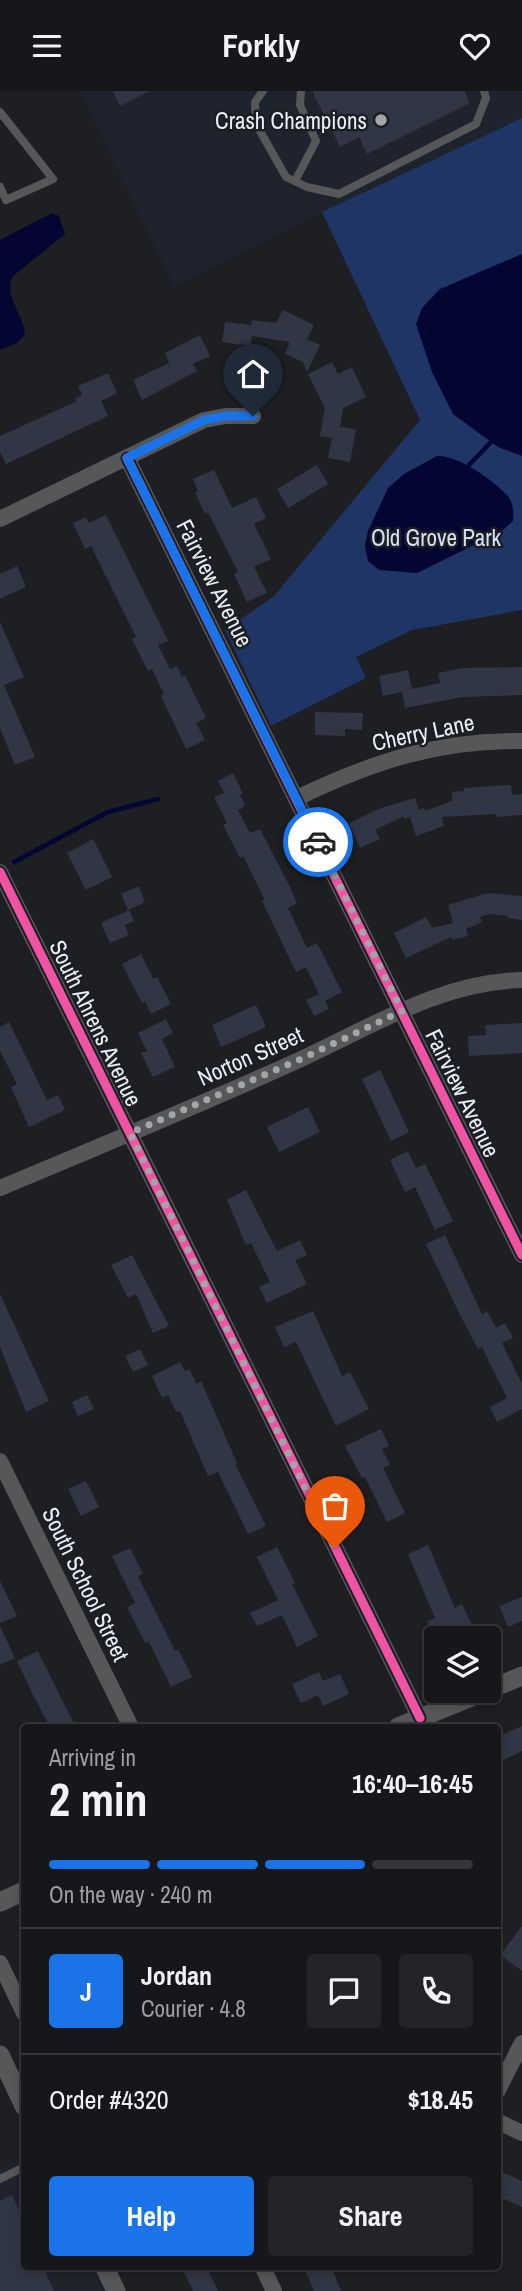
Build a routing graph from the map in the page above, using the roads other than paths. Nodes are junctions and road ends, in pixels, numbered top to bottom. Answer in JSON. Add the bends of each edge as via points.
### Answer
{"nodes":[{"id":1,"x":263,"y":91,"type":"edge"},
{"id":2,"x":301,"y":91,"type":"edge"},
{"id":3,"x":484,"y":91,"type":"edge"},
{"id":4,"x":0,"y":112,"type":"edge"},
{"id":5,"x":295,"y":181,"type":"junction"},
{"id":6,"x":0,"y":187,"type":"edge"},
{"id":7,"x":253,"y":416,"type":"dead end"},
{"id":8,"x":127,"y":458,"type":"junction"},
{"id":9,"x":0,"y":519,"type":"edge"},
{"id":10,"x":522,"y":741,"type":"edge"},
{"id":11,"x":297,"y":798,"type":"junction"},
{"id":12,"x":0,"y":872,"type":"edge"},
{"id":13,"x":522,"y":980,"type":"edge"},
{"id":14,"x":402,"y":1011,"type":"junction"},
{"id":15,"x":130,"y":1133,"type":"junction"},
{"id":16,"x":0,"y":1188,"type":"edge"},
{"id":17,"x":522,"y":1255,"type":"edge"},
{"id":18,"x":0,"y":1461,"type":"edge"},
{"id":19,"x":522,"y":1676,"type":"edge"},
{"id":20,"x":501,"y":1684,"type":"edge"},
{"id":21,"x":456,"y":1703,"type":"edge"},
{"id":22,"x":420,"y":1718,"type":"junction"},
{"id":23,"x":130,"y":1724,"type":"edge"},
{"id":24,"x":405,"y":1724,"type":"edge"},
{"id":25,"x":21,"y":1892,"type":"edge"},
{"id":26,"x":0,"y":1902,"type":"edge"},
{"id":27,"x":0,"y":1963,"type":"edge"},
{"id":28,"x":21,"y":2008,"type":"edge"},
{"id":29,"x":522,"y":2043,"type":"edge"},
{"id":30,"x":0,"y":2056,"type":"edge"},
{"id":31,"x":501,"y":2084,"type":"edge"},
{"id":32,"x":21,"y":2100,"type":"edge"},
{"id":33,"x":501,"y":2123,"type":"edge"},
{"id":34,"x":522,"y":2133,"type":"edge"},
{"id":35,"x":21,"y":2168,"type":"edge"},
{"id":36,"x":0,"y":2179,"type":"edge"},
{"id":37,"x":106,"y":2270,"type":"edge"},
{"id":38,"x":264,"y":2270,"type":"edge"},
{"id":39,"x":116,"y":2291,"type":"edge"},
{"id":40,"x":274,"y":2291,"type":"edge"}],
"edges":[{"from":1,"to":5,"type":"lane","via":[[255,101],[256,124],[286,177]]},
{"from":2,"to":5,"type":"lane","via":[[300,105],[316,141]]},
{"from":3,"to":5,"type":"lane","via":[[486,98],[476,124],[339,194]]},
{"from":4,"to":6,"type":"lane","via":[[52,179],[6,199]]},
{"from":7,"to":8,"type":"street","via":[[204,420]]},
{"from":8,"to":9,"type":"street"},
{"from":8,"to":11,"type":"street","name":"Fairview Avenue"},
{"from":10,"to":11,"type":"street","name":"Cherry Lane","via":[[475,743],[396,757]]},
{"from":11,"to":14,"type":"street","name":"Fairview Avenue"},
{"from":12,"to":15,"type":"street","name":"South Ahrens Avenue"},
{"from":13,"to":14,"type":"street","name":"Norton Street","via":[[464,987]]},
{"from":14,"to":15,"type":"street","name":"Norton Street"},
{"from":14,"to":17,"type":"street","name":"Fairview Avenue"},
{"from":15,"to":16,"type":"street","name":"Norton Street"},
{"from":15,"to":22,"type":"street","name":"South Ahrens Avenue"},
{"from":18,"to":23,"type":"street","name":"South School Street"},
{"from":19,"to":20,"type":"street"},
{"from":21,"to":22,"type":"street"},
{"from":22,"to":24,"type":"street"},
{"from":25,"to":26,"type":"street"},
{"from":27,"to":28,"type":"street"},
{"from":29,"to":31,"type":"street"},
{"from":30,"to":32,"type":"street"},
{"from":33,"to":34,"type":"street"},
{"from":35,"to":36,"type":"lane"},
{"from":37,"to":39,"type":"street"},
{"from":38,"to":40,"type":"street"}]}
